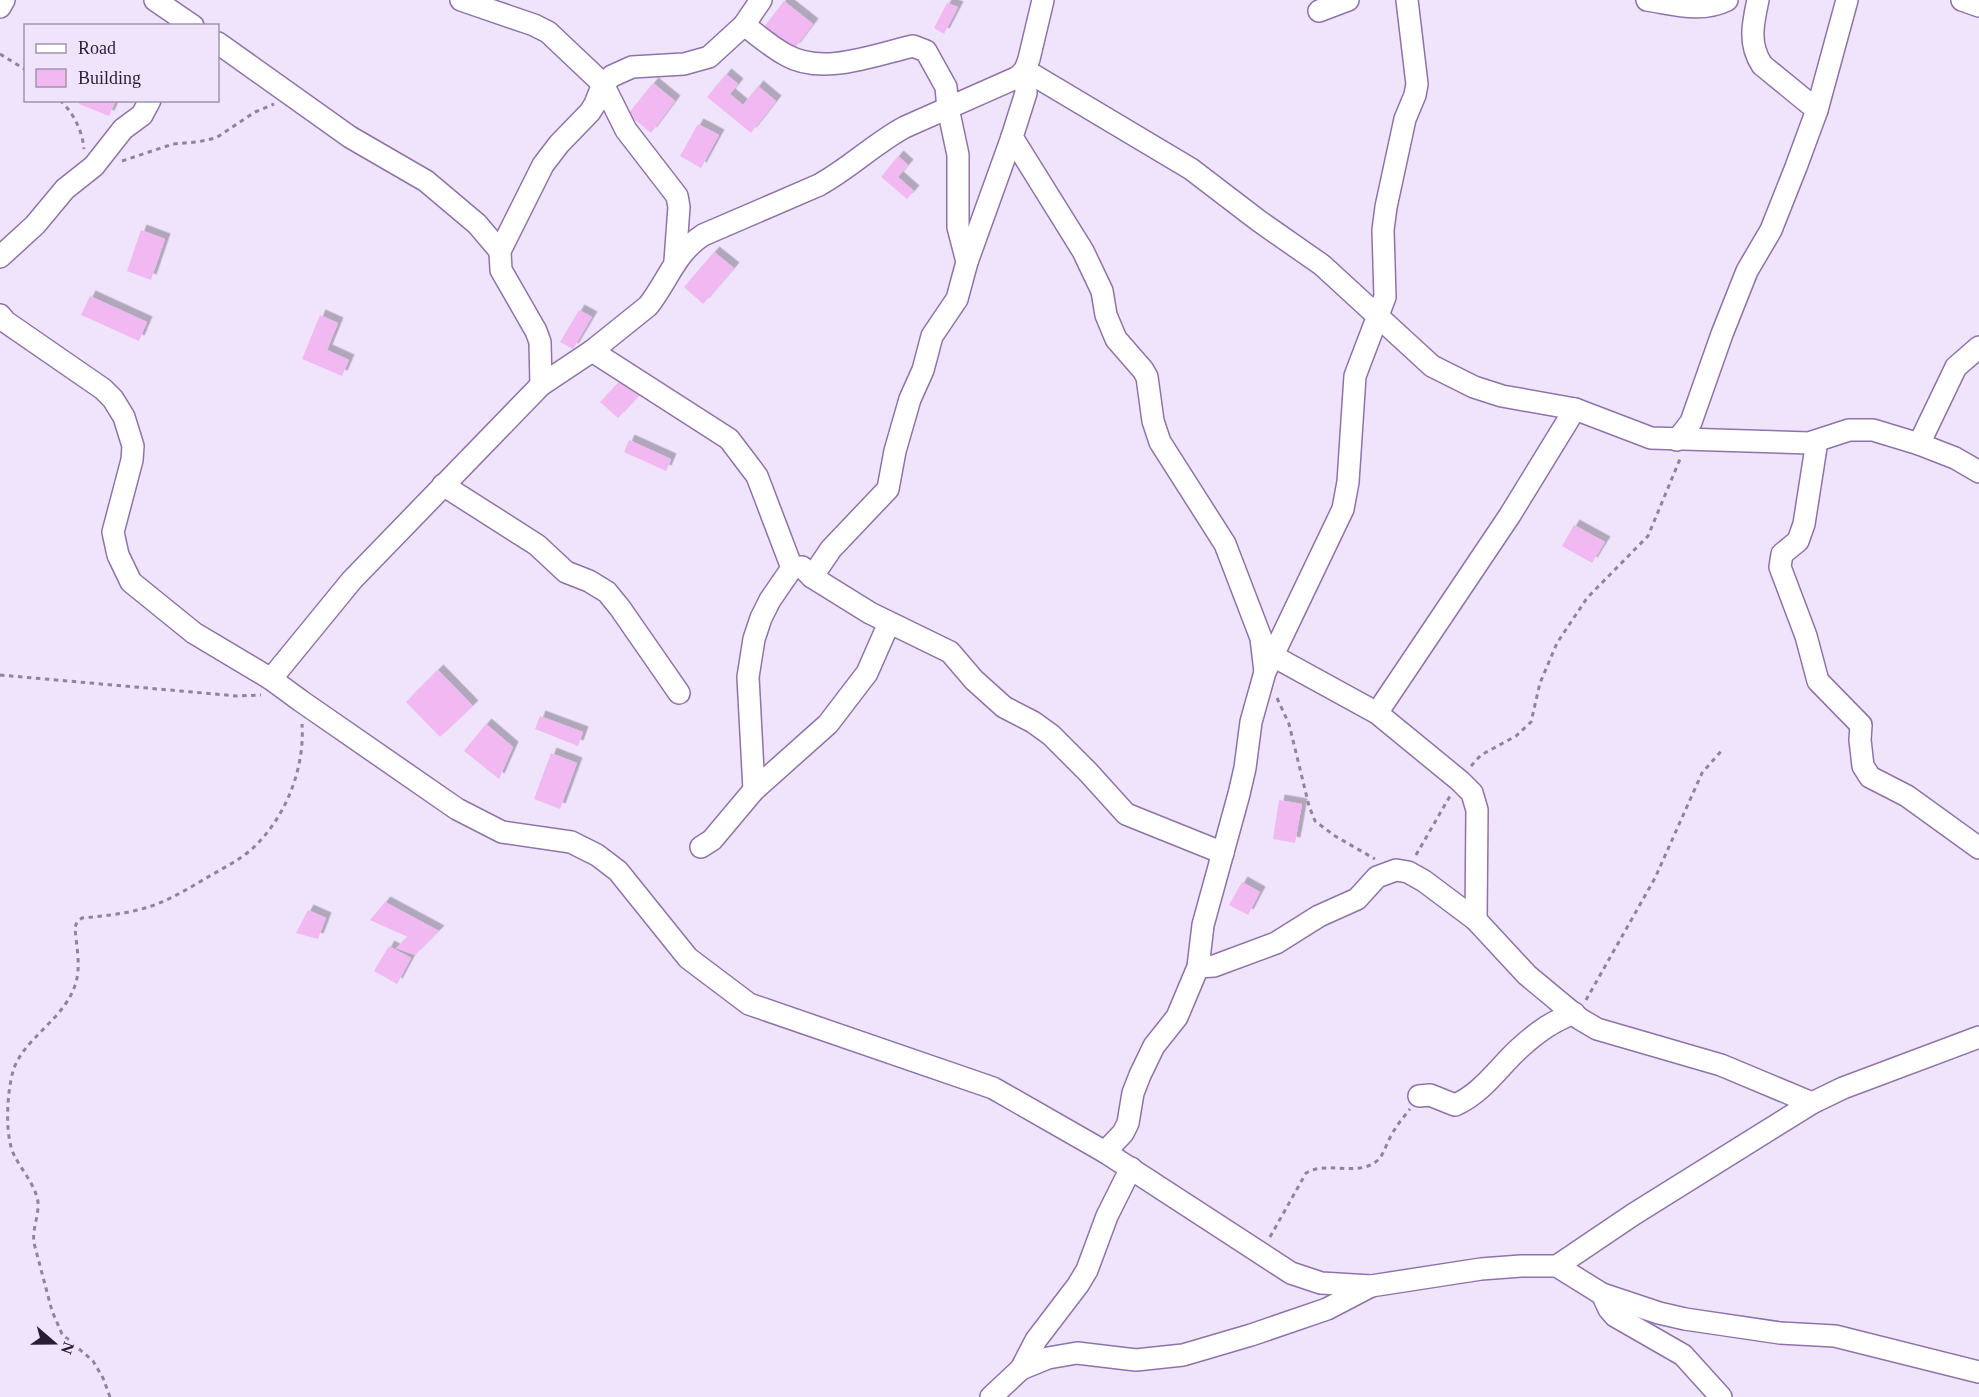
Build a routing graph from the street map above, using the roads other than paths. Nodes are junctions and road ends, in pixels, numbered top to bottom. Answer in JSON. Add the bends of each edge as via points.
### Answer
{"nodes":[{"id":1,"x":4,"y":0,"type":"edge"},
{"id":2,"x":155,"y":0,"type":"edge"},
{"id":3,"x":461,"y":0,"type":"edge"},
{"id":4,"x":761,"y":0,"type":"edge"},
{"id":5,"x":1043,"y":0,"type":"edge"},
{"id":6,"x":1348,"y":0,"type":"edge"},
{"id":7,"x":1407,"y":0,"type":"edge"},
{"id":8,"x":1647,"y":0,"type":"edge"},
{"id":9,"x":1727,"y":0,"type":"edge"},
{"id":10,"x":1758,"y":0,"type":"edge"},
{"id":11,"x":1847,"y":0,"type":"edge"},
{"id":12,"x":1962,"y":0,"type":"edge"},
{"id":13,"x":1979,"y":6,"type":"edge"},
{"id":14,"x":0,"y":7,"type":"edge"},
{"id":15,"x":1318,"y":11,"type":"dead end"},
{"id":16,"x":190,"y":24,"type":"edge"},
{"id":17,"x":744,"y":25,"type":"junction"},
{"id":18,"x":219,"y":44,"type":"edge"},
{"id":19,"x":1025,"y":70,"type":"junction"},
{"id":20,"x":603,"y":84,"type":"junction"},
{"id":21,"x":149,"y":102,"type":"edge"},
{"id":22,"x":948,"y":108,"type":"junction"},
{"id":23,"x":1817,"y":110,"type":"junction"},
{"id":24,"x":1012,"y":137,"type":"junction"},
{"id":25,"x":500,"y":251,"type":"junction"},
{"id":26,"x":0,"y":257,"type":"edge"},
{"id":27,"x":675,"y":261,"type":"junction"},
{"id":28,"x":967,"y":262,"type":"junction"},
{"id":29,"x":0,"y":315,"type":"edge"},
{"id":30,"x":1376,"y":315,"type":"junction"},
{"id":31,"x":1979,"y":347,"type":"edge"},
{"id":32,"x":592,"y":351,"type":"junction"},
{"id":33,"x":541,"y":385,"type":"junction"},
{"id":34,"x":1575,"y":409,"type":"junction"},
{"id":35,"x":1682,"y":440,"type":"junction"},
{"id":36,"x":1817,"y":441,"type":"junction"},
{"id":37,"x":1919,"y":444,"type":"junction"},
{"id":38,"x":1979,"y":472,"type":"edge"},
{"id":39,"x":443,"y":485,"type":"junction"},
{"id":40,"x":792,"y":568,"type":"junction"},
{"id":41,"x":812,"y":577,"type":"junction"},
{"id":42,"x":889,"y":623,"type":"junction"},
{"id":43,"x":1269,"y":664,"type":"junction"},
{"id":44,"x":286,"y":690,"type":"junction"},
{"id":45,"x":679,"y":693,"type":"dead end"},
{"id":46,"x":1377,"y":713,"type":"junction"},
{"id":47,"x":754,"y":790,"type":"junction"},
{"id":48,"x":701,"y":847,"type":"dead end"},
{"id":49,"x":1979,"y":848,"type":"edge"},
{"id":50,"x":1223,"y":854,"type":"junction"},
{"id":51,"x":1476,"y":920,"type":"junction"},
{"id":52,"x":1198,"y":968,"type":"junction"},
{"id":53,"x":1574,"y":1013,"type":"junction"},
{"id":54,"x":1979,"y":1037,"type":"edge"},
{"id":55,"x":1419,"y":1095,"type":"road end"},
{"id":56,"x":1812,"y":1103,"type":"junction"},
{"id":57,"x":1105,"y":1152,"type":"junction"},
{"id":58,"x":1131,"y":1168,"type":"junction"},
{"id":59,"x":1557,"y":1266,"type":"junction"},
{"id":60,"x":1371,"y":1286,"type":"junction"},
{"id":61,"x":1602,"y":1294,"type":"junction"},
{"id":62,"x":1021,"y":1369,"type":"junction"},
{"id":63,"x":1979,"y":1372,"type":"edge"},
{"id":64,"x":990,"y":1397,"type":"edge"},
{"id":65,"x":1720,"y":1397,"type":"edge"}],
"edges":[{"from":1,"to":14,"type":"street"},
{"from":2,"to":16,"type":"street"},
{"from":3,"to":20,"type":"street","via":[[548,32]]},
{"from":4,"to":17,"type":"street"},
{"from":5,"to":19,"type":"street"},
{"from":6,"to":15,"type":"street"},
{"from":7,"to":30,"type":"street","via":[[1417,84],[1389,191],[1383,230],[1385,297]]},
{"from":8,"to":9,"type":"street","via":[[1700,8]]},
{"from":10,"to":23,"type":"street","via":[[1752,43],[1756,56]]},
{"from":11,"to":23,"type":"street"},
{"from":12,"to":13,"type":"street"},
{"from":17,"to":20,"type":"street","via":[[709,57],[684,64],[632,68]]},
{"from":17,"to":22,"type":"street","via":[[786,55],[807,63],[835,64],[920,47],[933,60],[944,81]]},
{"from":18,"to":25,"type":"street","via":[[350,137],[426,182],[477,224]]},
{"from":19,"to":22,"type":"street"},
{"from":19,"to":24,"type":"street","via":[[1026,93]]},
{"from":19,"to":30,"type":"street","via":[[1191,169],[1322,265]]},
{"from":20,"to":25,"type":"street","via":[[590,112],[543,165]]},
{"from":20,"to":27,"type":"street","via":[[626,130],[677,196]]},
{"from":21,"to":26,"type":"street","via":[[142,115],[123,129],[90,169],[65,189],[35,225]]},
{"from":22,"to":27,"type":"street","via":[[893,133],[819,185],[694,240]]},
{"from":22,"to":28,"type":"street","via":[[958,155],[958,227]]},
{"from":23,"to":35,"type":"street","via":[[1771,230],[1747,271]]},
{"from":24,"to":28,"type":"street"},
{"from":24,"to":43,"type":"street","via":[[1083,251],[1102,291],[1116,339],[1147,377],[1155,431],[1234,562]]},
{"from":25,"to":33,"type":"street","via":[[501,270],[540,342]]},
{"from":27,"to":32,"type":"street","via":[[648,306]]},
{"from":28,"to":41,"type":"street","via":[[957,298],[932,336],[910,399],[888,489],[831,549]]},
{"from":29,"to":44,"type":"street","via":[[103,389],[124,417],[134,446],[113,532],[118,555],[131,582],[194,633]]},
{"from":30,"to":34,"type":"street","via":[[1432,366],[1474,387]]},
{"from":30,"to":43,"type":"street","via":[[1355,376],[1343,509]]},
{"from":31,"to":37,"type":"street","via":[[1956,367]]},
{"from":32,"to":33,"type":"street"},
{"from":32,"to":40,"type":"street","via":[[729,439],[757,476]]},
{"from":33,"to":39,"type":"street"},
{"from":34,"to":35,"type":"street","via":[[1651,438]]},
{"from":34,"to":46,"type":"street","via":[[1510,515]]},
{"from":35,"to":36,"type":"street"},
{"from":36,"to":37,"type":"street","via":[[1861,429]]},
{"from":36,"to":49,"type":"street","via":[[1804,524],[1798,541],[1782,554],[1780,567],[1818,681],[1861,725],[1863,766],[1870,777],[1907,796]]},
{"from":37,"to":38,"type":"street"},
{"from":39,"to":44,"type":"street","via":[[352,580]]},
{"from":39,"to":45,"type":"street","via":[[537,545],[566,572],[607,592]]},
{"from":40,"to":41,"type":"street","via":[[802,567]]},
{"from":40,"to":47,"type":"street","via":[[770,600],[754,639],[748,677]]},
{"from":41,"to":42,"type":"street"},
{"from":42,"to":47,"type":"street","via":[[867,672],[828,724]]},
{"from":42,"to":50,"type":"street","via":[[950,652],[1004,707],[1051,735],[1125,814]]},
{"from":43,"to":46,"type":"street"},
{"from":43,"to":50,"type":"street","via":[[1251,722],[1245,768]]},
{"from":44,"to":57,"type":"street","via":[[457,809],[502,832],[571,842],[597,855],[618,871],[688,958],[749,1004],[993,1088]]},
{"from":46,"to":51,"type":"street","via":[[1472,794],[1477,810]]},
{"from":47,"to":48,"type":"street","via":[[712,840]]},
{"from":50,"to":52,"type":"street","via":[[1203,925]]},
{"from":51,"to":52,"type":"street","via":[[1424,880],[1402,871],[1377,877],[1357,899],[1318,916],[1276,943]]},
{"from":51,"to":53,"type":"street","via":[[1527,975]]},
{"from":52,"to":57,"type":"street","via":[[1177,1017],[1154,1046],[1140,1075],[1123,1133]]},
{"from":53,"to":55,"type":"street","via":[[1539,1031],[1469,1099],[1455,1105]]},
{"from":53,"to":56,"type":"street","via":[[1597,1029],[1721,1065]]},
{"from":54,"to":56,"type":"street"},
{"from":56,"to":59,"type":"street"},
{"from":57,"to":58,"type":"street"},
{"from":58,"to":60,"type":"street","via":[[1291,1273],[1321,1283]]},
{"from":58,"to":62,"type":"street","via":[[1107,1216],[1087,1270],[1036,1340]]},
{"from":59,"to":60,"type":"street","via":[[1481,1269]]},
{"from":59,"to":61,"type":"street"},
{"from":60,"to":62,"type":"street","via":[[1327,1309],[1183,1355],[1136,1360],[1077,1353],[1048,1358]]},
{"from":61,"to":63,"type":"street","via":[[1685,1319],[1780,1333],[1835,1336]]},
{"from":61,"to":65,"type":"street","via":[[1615,1316],[1683,1354]]},
{"from":62,"to":64,"type":"street"}]}
